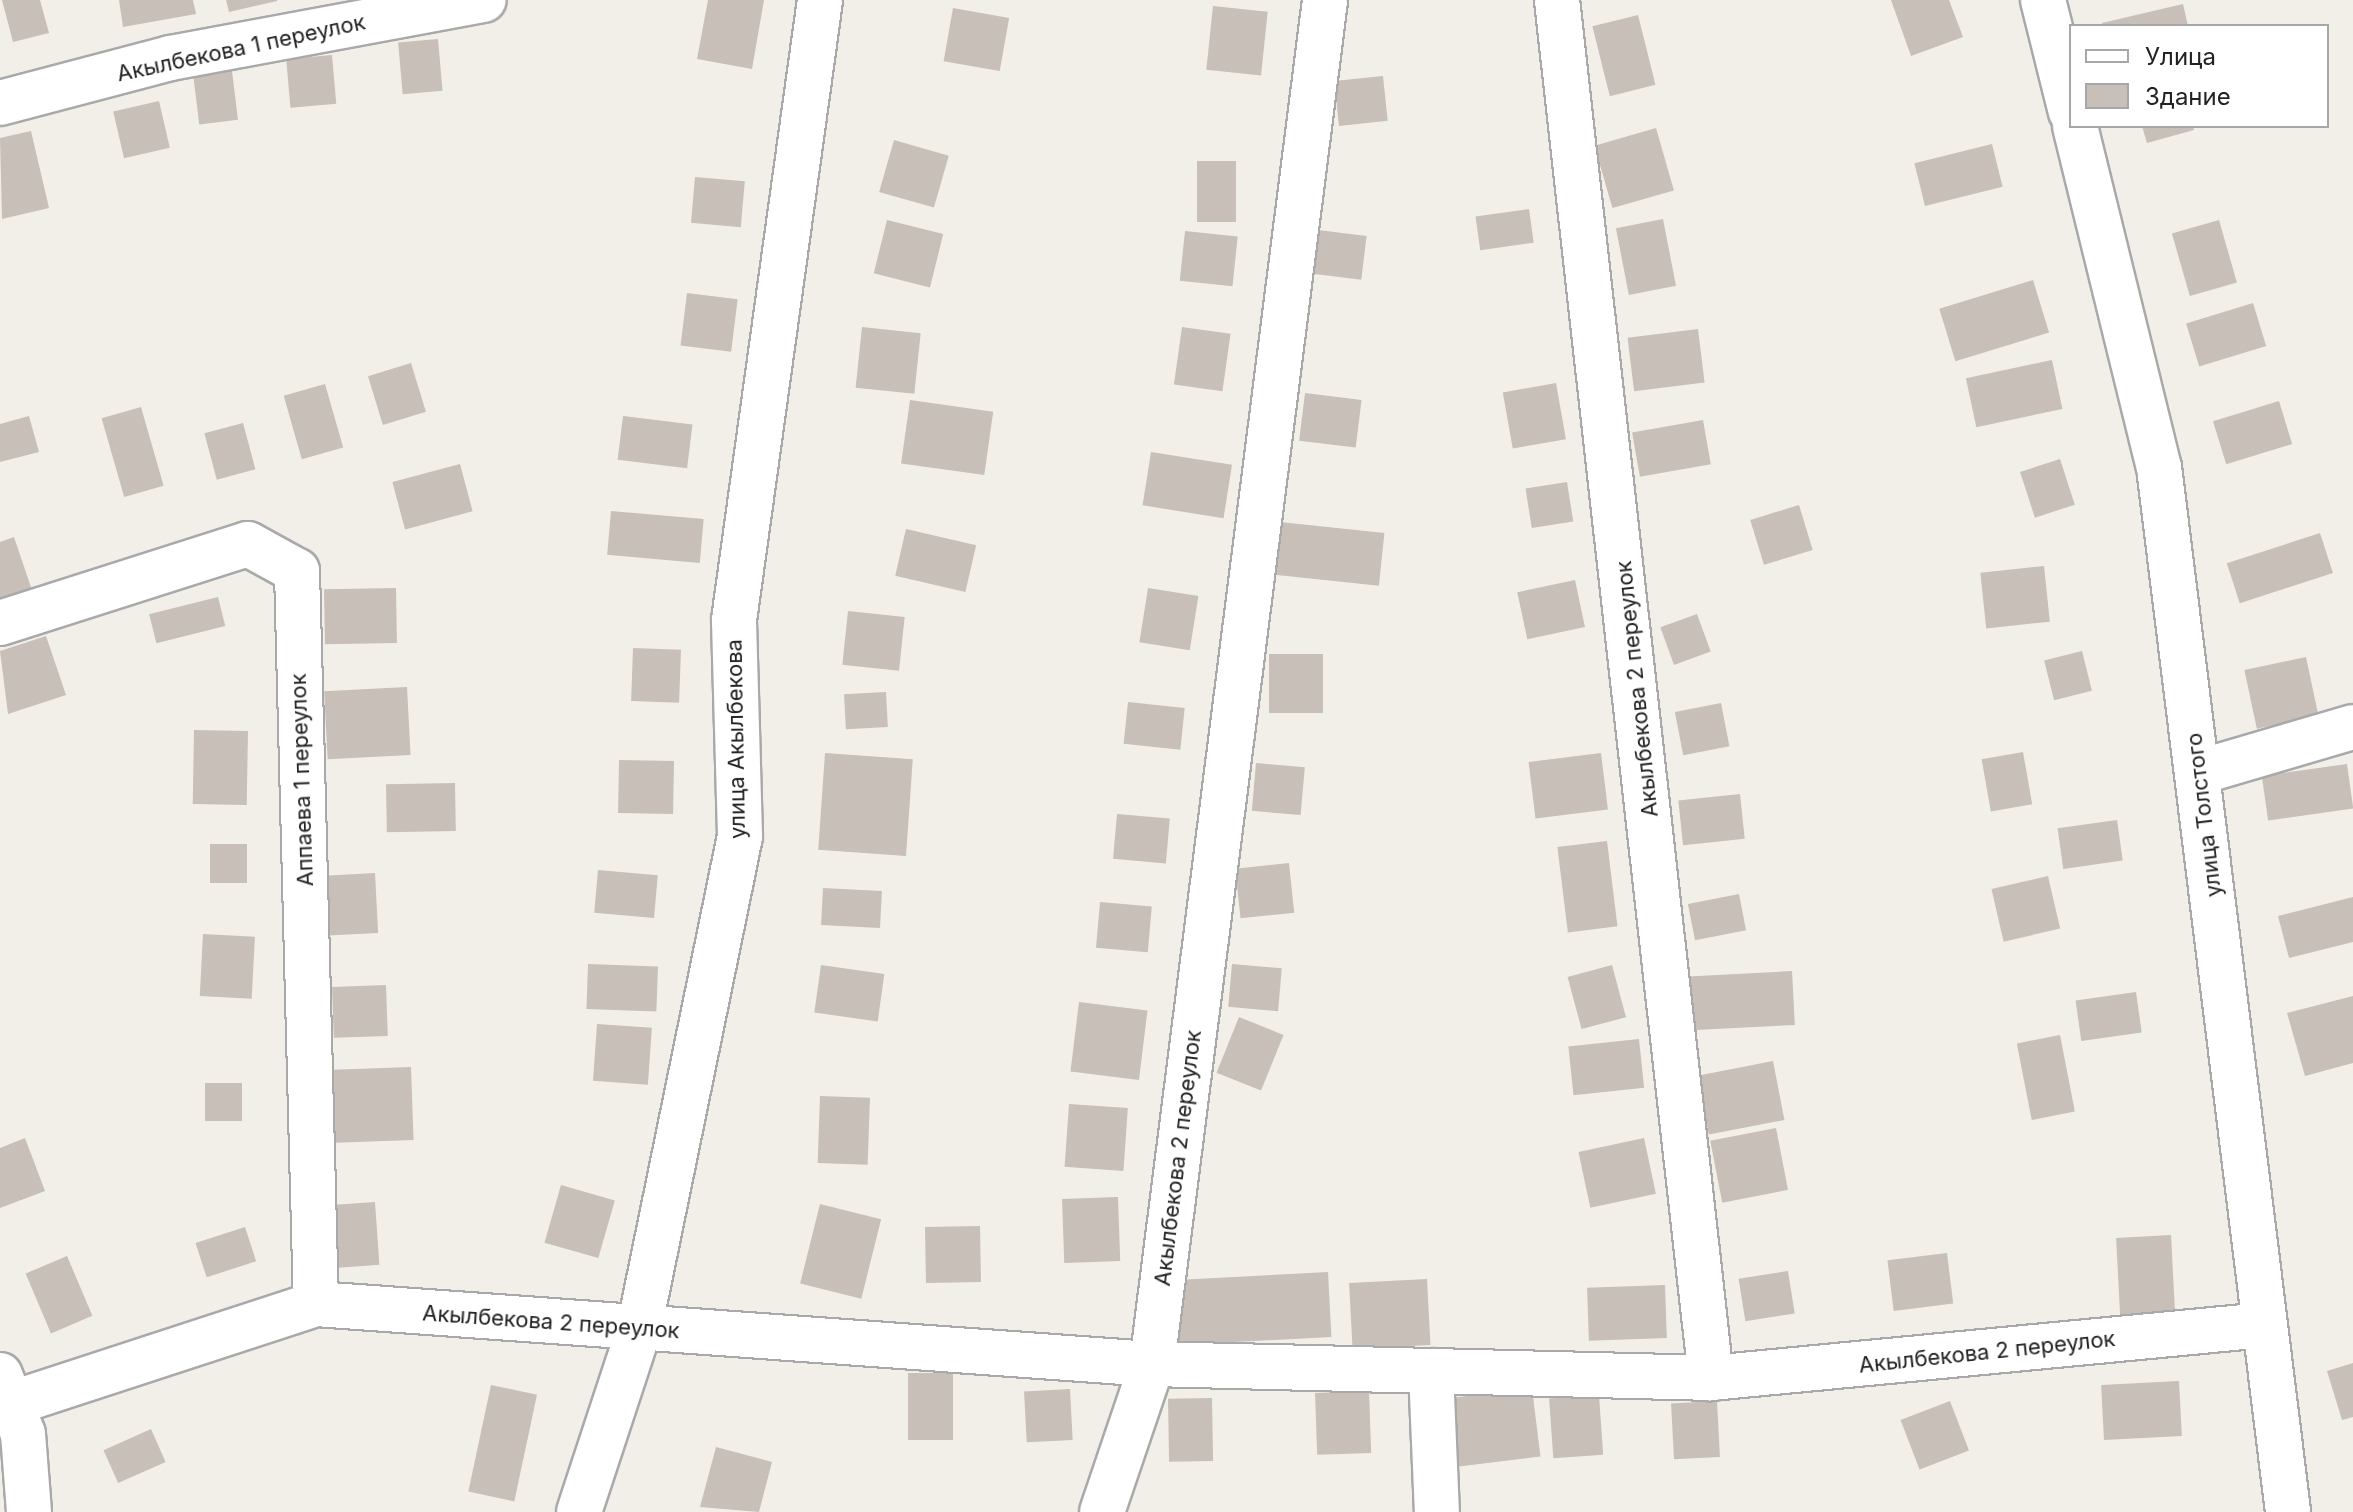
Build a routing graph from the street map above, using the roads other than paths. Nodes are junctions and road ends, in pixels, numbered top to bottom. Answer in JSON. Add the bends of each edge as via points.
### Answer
{"nodes":[{"id":1,"x":484,"y":0,"type":"edge"},
{"id":2,"x":820,"y":0,"type":"edge"},
{"id":3,"x":1325,"y":0,"type":"edge"},
{"id":4,"x":1557,"y":0,"type":"edge"},
{"id":5,"x":2043,"y":0,"type":"edge"},
{"id":6,"x":0,"y":103,"type":"edge"},
{"id":7,"x":2069,"y":104,"type":"edge"},
{"id":8,"x":2075,"y":128,"type":"edge"},
{"id":9,"x":0,"y":623,"type":"edge"},
{"id":10,"x":2353,"y":727,"type":"edge"},
{"id":11,"x":2200,"y":772,"type":"junction"},
{"id":12,"x":316,"y":1304,"type":"junction"},
{"id":13,"x":2264,"y":1325,"type":"junction"},
{"id":14,"x":639,"y":1329,"type":"junction"},
{"id":15,"x":1152,"y":1364,"type":"junction"},
{"id":16,"x":1431,"y":1371,"type":"junction"},
{"id":17,"x":1711,"y":1378,"type":"junction"},
{"id":18,"x":6,"y":1389,"type":"edge"},
{"id":19,"x":29,"y":1512,"type":"edge"},
{"id":20,"x":579,"y":1512,"type":"edge"},
{"id":21,"x":1102,"y":1512,"type":"edge"},
{"id":22,"x":1437,"y":1512,"type":"edge"},
{"id":23,"x":2288,"y":1512,"type":"edge"}],
"edges":[{"from":1,"to":6,"type":"street","name":"Акылбекова 1 переулок","via":[[170,58]]},
{"from":2,"to":14,"type":"street","name":"улица Акылбекова","via":[[734,620],[740,836]]},
{"from":3,"to":15,"type":"street","name":"Акылбекова 2 переулок"},
{"from":4,"to":17,"type":"street","name":"Акылбекова 2 переулок"},
{"from":5,"to":7,"type":"street"},
{"from":8,"to":11,"type":"street","name":"улица Толстого","via":[[2159,467]]},
{"from":9,"to":12,"type":"street","name":"Аппаева 1 переулок","via":[[248,544],[297,571]]},
{"from":10,"to":11,"type":"street"},
{"from":11,"to":13,"type":"street","name":"улица Толстого"},
{"from":12,"to":14,"type":"street","name":"Акылбекова 2 переулок"},
{"from":12,"to":18,"type":"street","name":"Акылбекова 2 переулок"},
{"from":13,"to":17,"type":"street","name":"Акылбекова 2 переулок"},
{"from":13,"to":23,"type":"street","name":"улица Толстого"},
{"from":14,"to":15,"type":"street","name":"Акылбекова 2 переулок"},
{"from":14,"to":20,"type":"street","name":"улица Акылбекова"},
{"from":15,"to":16,"type":"street","name":"Акылбекова 2 переулок"},
{"from":15,"to":21,"type":"street","name":"Акылбекова 2 переулок"},
{"from":16,"to":17,"type":"street","name":"Акылбекова 2 переулок"},
{"from":16,"to":22,"type":"street"},
{"from":18,"to":19,"type":"street"}]}
